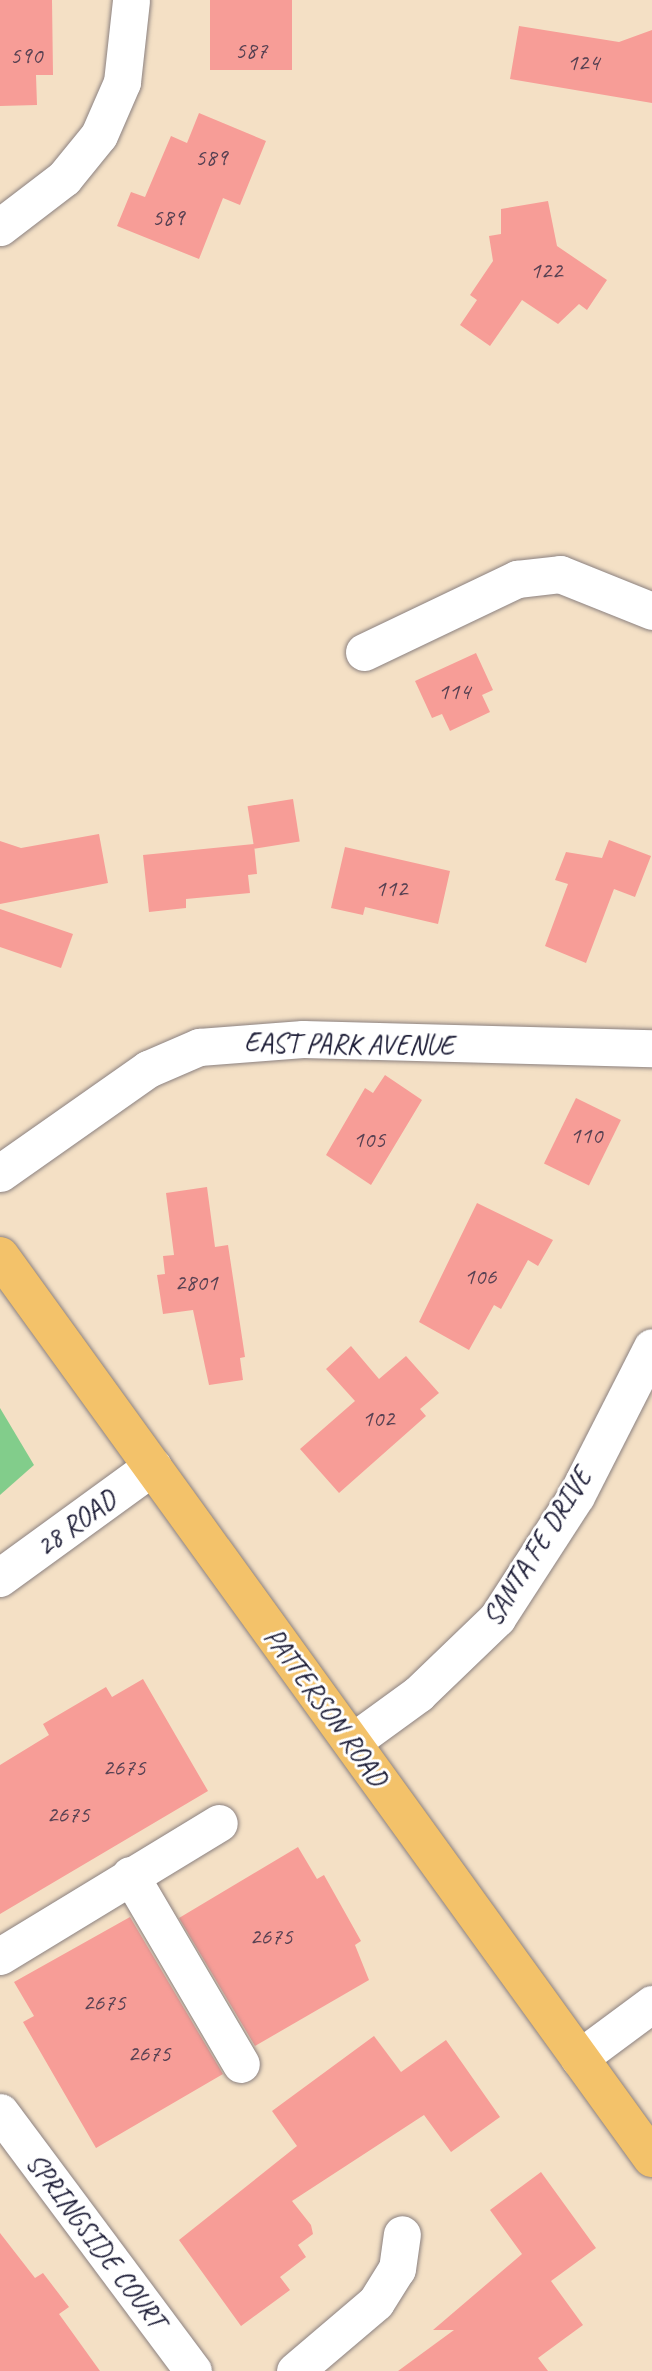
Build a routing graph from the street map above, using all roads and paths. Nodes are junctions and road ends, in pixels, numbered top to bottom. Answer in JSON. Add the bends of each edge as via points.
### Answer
{"nodes":[{"id":1,"x":131,"y":0,"type":"edge"},
{"id":2,"x":0,"y":226,"type":"edge"},
{"id":3,"x":652,"y":611,"type":"edge"},
{"id":4,"x":364,"y":652,"type":"dead end"},
{"id":5,"x":652,"y":1048,"type":"edge"},
{"id":6,"x":0,"y":1173,"type":"edge"},
{"id":7,"x":0,"y":1256,"type":"edge"},
{"id":8,"x":652,"y":1347,"type":"edge"},
{"id":9,"x":153,"y":1467,"type":"junction"},
{"id":10,"x":0,"y":1578,"type":"edge"},
{"id":11,"x":352,"y":1742,"type":"junction"},
{"id":12,"x":219,"y":1823,"type":"dead end"},
{"id":13,"x":130,"y":1875,"type":"junction"},
{"id":14,"x":0,"y":1956,"type":"edge"},
{"id":15,"x":652,"y":2004,"type":"edge"},
{"id":16,"x":579,"y":2057,"type":"junction"},
{"id":17,"x":241,"y":2064,"type":"dead end"},
{"id":18,"x":0,"y":2112,"type":"edge"},
{"id":19,"x":652,"y":2158,"type":"edge"},
{"id":20,"x":402,"y":2234,"type":"dead end"},
{"id":21,"x":193,"y":2371,"type":"edge"},
{"id":22,"x":295,"y":2371,"type":"edge"}],
"edges":[{"from":1,"to":2,"type":"street","via":[[122,82],[99,135],[64,178]]},
{"from":3,"to":4,"type":"street","via":[[605,587],[560,574],[517,579]]},
{"from":5,"to":6,"type":"street","name":"EAST PARK AVENUE","via":[[303,1039],[199,1047],[148,1069]]},
{"from":7,"to":9,"type":"main road","name":"PATTERSON ROAD"},
{"from":8,"to":11,"type":"street","name":"SANTA FE DRIVE","via":[[576,1496],[497,1618],[418,1694]]},
{"from":9,"to":10,"type":"street","name":"28 ROAD"},
{"from":9,"to":11,"type":"main road","name":"PATTERSON ROAD"},
{"from":11,"to":16,"type":"main road","name":"PATTERSON ROAD"},
{"from":12,"to":13,"type":"street"},
{"from":13,"to":14,"type":"street"},
{"from":13,"to":17,"type":"street"},
{"from":15,"to":16,"type":"street"},
{"from":16,"to":19,"type":"main road","name":"PATTERSON ROAD"},
{"from":18,"to":21,"type":"street","name":"SPRINGSIDE COURT"},
{"from":20,"to":22,"type":"street","via":[[397,2269],[376,2302]]}]}
